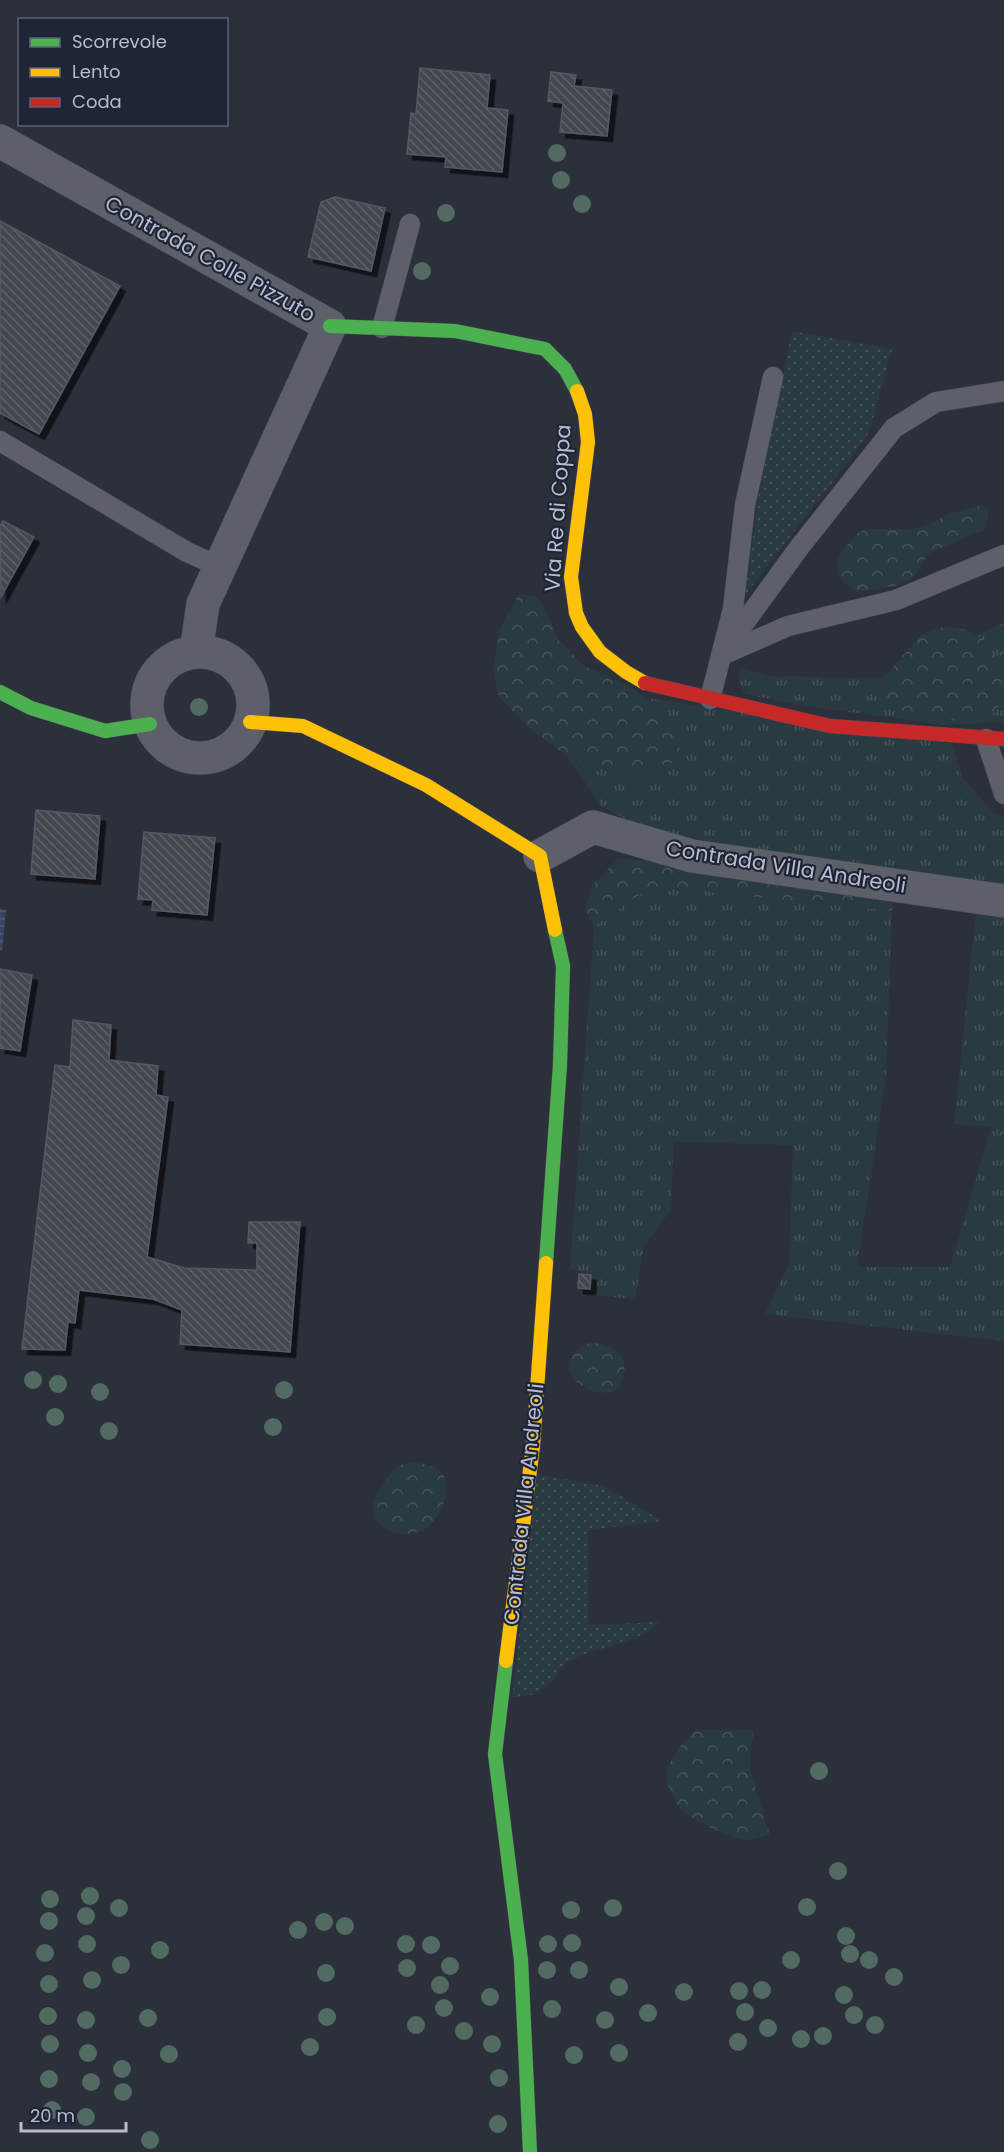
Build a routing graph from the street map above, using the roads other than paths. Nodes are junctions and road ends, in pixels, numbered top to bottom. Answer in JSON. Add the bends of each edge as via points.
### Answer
{"nodes":[{"id":1,"x":0,"y":141,"type":"edge"},
{"id":2,"x":410,"y":224,"type":"dead end"},
{"id":3,"x":330,"y":326,"type":"junction"},
{"id":4,"x":382,"y":328,"type":"junction"},
{"id":5,"x":773,"y":377,"type":"dead end"},
{"id":6,"x":1004,"y":391,"type":"edge"},
{"id":7,"x":0,"y":441,"type":"edge"},
{"id":8,"x":1004,"y":555,"type":"edge"},
{"id":9,"x":220,"y":567,"type":"junction"},
{"id":10,"x":196,"y":652,"type":"junction"},
{"id":11,"x":722,"y":655,"type":"junction"},
{"id":12,"x":0,"y":692,"type":"edge"},
{"id":13,"x":710,"y":699,"type":"junction"},
{"id":14,"x":250,"y":722,"type":"junction"},
{"id":15,"x":150,"y":724,"type":"junction"},
{"id":16,"x":995,"y":739,"type":"edge"},
{"id":17,"x":1004,"y":794,"type":"edge"},
{"id":18,"x":540,"y":856,"type":"junction"},
{"id":19,"x":1004,"y":901,"type":"edge"},
{"id":20,"x":530,"y":2152,"type":"edge"}],
"edges":[{"from":1,"to":3,"type":"street","name":"Contrada Colle Pizzuto"},
{"from":2,"to":4,"type":"lane"},
{"from":3,"to":4,"type":"street","name":"Via Re di Coppa"},
{"from":3,"to":9,"type":"street","name":"Contrada Colle Pizzuto"},
{"from":4,"to":13,"type":"street","name":"Via Re di Coppa","via":[[455,331],[545,349],[566,369],[585,414],[588,442],[571,577],[571,599],[579,626],[601,652],[642,682]]},
{"from":5,"to":11,"type":"lane","via":[[745,505],[733,609]]},
{"from":6,"to":11,"type":"lane","via":[[936,402],[894,428],[798,549]]},
{"from":7,"to":9,"type":"lane","via":[[187,552]]},
{"from":8,"to":11,"type":"lane","via":[[896,600],[788,626]]},
{"from":9,"to":10,"type":"street","name":"Contrada Colle Pizzuto","via":[[203,604]]},
{"from":10,"to":14,"type":"street","via":[[220,656],[245,676],[252,692]]},
{"from":10,"to":15,"type":"street","via":[[171,660],[159,670],[147,701]]},
{"from":11,"to":13,"type":"lane"},
{"from":12,"to":15,"type":"street","via":[[31,708],[105,731]]},
{"from":13,"to":16,"type":"street","name":"Via Re di Coppa","via":[[830,726]]},
{"from":14,"to":15,"type":"street","via":[[241,739],[228,750],[213,757],[196,758],[165,746]]},
{"from":14,"to":18,"type":"street","via":[[303,726],[426,785]]},
{"from":16,"to":17,"type":"lane"},
{"from":18,"to":19,"type":"street","name":"Contrada Villa Andreoli","via":[[593,827],[692,856]]},
{"from":18,"to":20,"type":"street","name":"Contrada Villa Andreoli","via":[[563,966],[560,1065],[533,1446],[495,1754],[521,1960]]}]}
